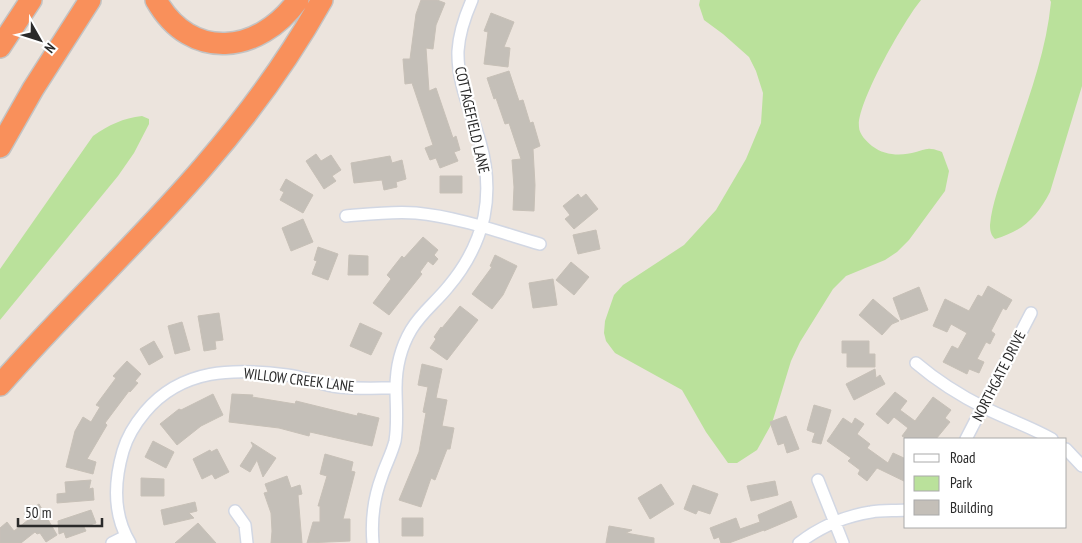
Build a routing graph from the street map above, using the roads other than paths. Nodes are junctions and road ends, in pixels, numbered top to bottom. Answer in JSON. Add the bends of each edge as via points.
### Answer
{"nodes":[{"id":1,"x":27,"y":0,"type":"edge"},
{"id":2,"x":32,"y":0,"type":"edge"},
{"id":3,"x":90,"y":0,"type":"edge"},
{"id":4,"x":156,"y":0,"type":"edge"},
{"id":5,"x":298,"y":0,"type":"edge"},
{"id":6,"x":322,"y":0,"type":"edge"},
{"id":7,"x":472,"y":0,"type":"edge"},
{"id":8,"x":0,"y":46,"type":"edge"},
{"id":9,"x":0,"y":147,"type":"edge"},
{"id":10,"x":346,"y":216,"type":"dead end"},
{"id":11,"x":481,"y":227,"type":"junction"},
{"id":12,"x":540,"y":244,"type":"dead end"},
{"id":13,"x":1032,"y":313,"type":"dead end"},
{"id":14,"x":916,"y":363,"type":"dead end"},
{"id":15,"x":0,"y":385,"type":"edge"},
{"id":16,"x":396,"y":388,"type":"junction"},
{"id":17,"x":984,"y":407,"type":"junction"},
{"id":18,"x":967,"y":438,"type":"edge"},
{"id":19,"x":1050,"y":438,"type":"edge"},
{"id":20,"x":1067,"y":450,"type":"edge"},
{"id":21,"x":1082,"y":466,"type":"edge"},
{"id":22,"x":818,"y":480,"type":"dead end"},
{"id":23,"x":235,"y":510,"type":"dead end"},
{"id":24,"x":904,"y":510,"type":"edge"},
{"id":25,"x":836,"y":522,"type":"junction"},
{"id":26,"x":128,"y":540,"type":"edge"},
{"id":27,"x":112,"y":543,"type":"edge"},
{"id":28,"x":248,"y":543,"type":"edge"},
{"id":29,"x":373,"y":543,"type":"edge"},
{"id":30,"x":800,"y":543,"type":"edge"},
{"id":31,"x":843,"y":543,"type":"edge"}],
"edges":[{"from":1,"to":8,"type":"highway"},
{"from":2,"to":8,"type":"highway"},
{"from":3,"to":9,"type":"highway"},
{"from":4,"to":5,"type":"highway","via":[[163,12],[186,33],[212,44],[227,44],[241,42],[270,28]]},
{"from":6,"to":15,"type":"highway","via":[[275,76],[215,153]]},
{"from":7,"to":11,"type":"street","name":"COTTAGEFIELD LANE","via":[[460,35],[458,65],[484,158],[487,189]]},
{"from":10,"to":11,"type":"street","via":[[414,213]]},
{"from":11,"to":12,"type":"street"},
{"from":11,"to":16,"type":"street","name":"COTTAGEFIELD LANE","via":[[468,259],[448,288],[422,314],[405,341]]},
{"from":13,"to":17,"type":"street","name":"NORTHGATE DRIVE"},
{"from":14,"to":17,"type":"street"},
{"from":16,"to":26,"type":"street","name":"WILLOW CREEK LANE","via":[[341,387],[288,375],[244,371],[198,377],[173,388],[140,417],[124,446],[116,494],[118,513]]},
{"from":16,"to":29,"type":"street","name":"COTTAGEFIELD LANE","via":[[397,430],[374,505]]},
{"from":17,"to":18,"type":"street","name":"NORTHGATE DRIVE"},
{"from":17,"to":19,"type":"street"},
{"from":20,"to":21,"type":"street"},
{"from":22,"to":25,"type":"street"},
{"from":23,"to":28,"type":"street","via":[[245,525]]},
{"from":24,"to":25,"type":"street","via":[[871,511]]},
{"from":25,"to":30,"type":"street"},
{"from":25,"to":31,"type":"street"},
{"from":26,"to":27,"type":"street"}]}
